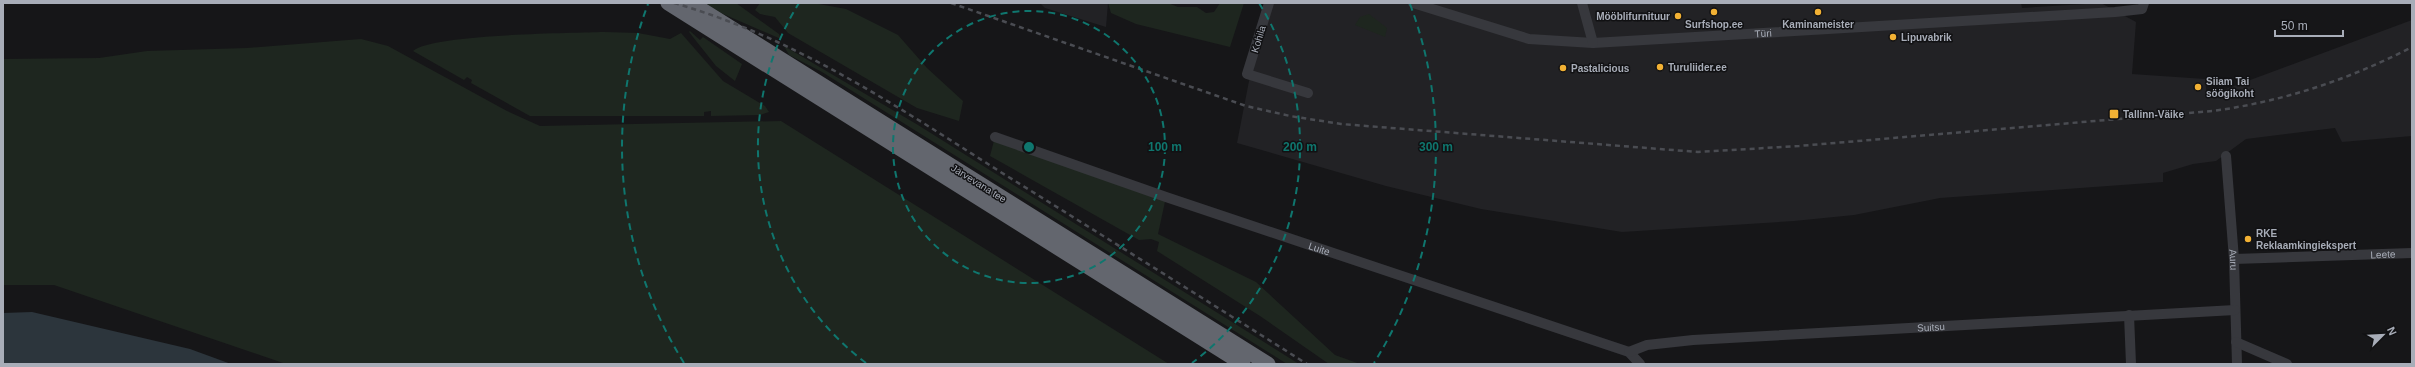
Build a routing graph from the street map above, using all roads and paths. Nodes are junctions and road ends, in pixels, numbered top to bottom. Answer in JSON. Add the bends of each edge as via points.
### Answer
{"nodes":[{"id":1,"x":668,"y":3,"type":"edge"},
{"id":2,"x":691,"y":3,"type":"edge"},
{"id":3,"x":1269,"y":3,"type":"edge"},
{"id":4,"x":1413,"y":3,"type":"edge"},
{"id":5,"x":1582,"y":3,"type":"edge"},
{"id":6,"x":2143,"y":6,"type":"edge"},
{"id":7,"x":1593,"y":42,"type":"junction"},
{"id":8,"x":1308,"y":93,"type":"dead end"},
{"id":9,"x":995,"y":137,"type":"dead end"},
{"id":10,"x":2226,"y":156,"type":"dead end"},
{"id":11,"x":2412,"y":253,"type":"edge"},
{"id":12,"x":2234,"y":258,"type":"junction"},
{"id":13,"x":2235,"y":310,"type":"junction"},
{"id":14,"x":2129,"y":316,"type":"junction"},
{"id":15,"x":2236,"y":342,"type":"junction"},
{"id":16,"x":1629,"y":352,"type":"junction"},
{"id":17,"x":1243,"y":364,"type":"edge"},
{"id":18,"x":1268,"y":364,"type":"edge"},
{"id":19,"x":1640,"y":364,"type":"edge"},
{"id":20,"x":2130,"y":364,"type":"edge"},
{"id":21,"x":2237,"y":364,"type":"edge"},
{"id":22,"x":2287,"y":364,"type":"edge"}],
"edges":[{"from":1,"to":17,"type":"highway","name":"Järvevana tee"},
{"from":2,"to":18,"type":"highway","name":"Järvevana tee"},
{"from":3,"to":8,"type":"street","name":"Kohila","via":[[1247,74]]},
{"from":4,"to":7,"type":"street","name":"Türi","via":[[1529,39]]},
{"from":5,"to":7,"type":"street"},
{"from":6,"to":7,"type":"street","name":"Türi","via":[[1783,33]]},
{"from":9,"to":16,"type":"street","name":"Luite"},
{"from":10,"to":12,"type":"street","name":"Auru"},
{"from":11,"to":12,"type":"street","name":"Leete"},
{"from":12,"to":13,"type":"street","name":"Auru"},
{"from":13,"to":14,"type":"street","name":"Suitsu"},
{"from":13,"to":15,"type":"street","name":"Auru"},
{"from":14,"to":16,"type":"street","name":"Suitsu","via":[[1693,340],[1646,345]]},
{"from":14,"to":20,"type":"street"},
{"from":15,"to":21,"type":"street","name":"Auru"},
{"from":15,"to":22,"type":"street"},
{"from":16,"to":19,"type":"street","name":"Luite"}]}
